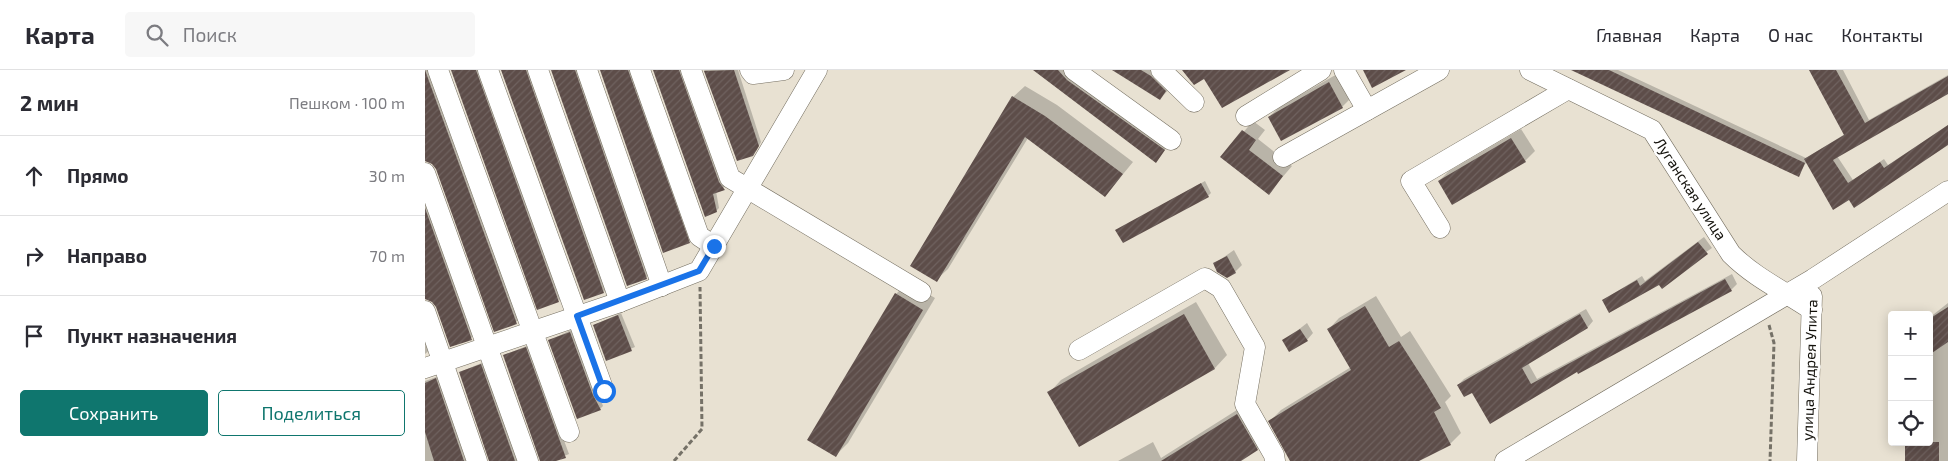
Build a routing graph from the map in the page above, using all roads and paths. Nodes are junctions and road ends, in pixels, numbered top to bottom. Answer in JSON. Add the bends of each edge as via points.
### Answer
{"nodes":[{"id":1,"x":438,"y":70,"type":"edge"},
{"id":2,"x":488,"y":70,"type":"edge"},
{"id":3,"x":537,"y":70,"type":"edge"},
{"id":4,"x":587,"y":70,"type":"edge"},
{"id":5,"x":640,"y":70,"type":"edge"},
{"id":6,"x":691,"y":70,"type":"edge"},
{"id":7,"x":750,"y":70,"type":"edge"},
{"id":8,"x":784,"y":70,"type":"edge"},
{"id":9,"x":817,"y":70,"type":"edge"},
{"id":10,"x":1074,"y":70,"type":"edge"},
{"id":11,"x":1161,"y":70,"type":"edge"},
{"id":12,"x":1321,"y":70,"type":"edge"},
{"id":13,"x":1344,"y":70,"type":"edge"},
{"id":14,"x":1439,"y":70,"type":"edge"},
{"id":15,"x":1530,"y":70,"type":"edge"},
{"id":16,"x":1568,"y":89,"type":"junction"},
{"id":17,"x":1194,"y":102,"type":"dead end"},
{"id":18,"x":1367,"y":110,"type":"junction"},
{"id":19,"x":1246,"y":116,"type":"dead end"},
{"id":20,"x":1171,"y":140,"type":"dead end"},
{"id":21,"x":1283,"y":157,"type":"dead end"},
{"id":22,"x":425,"y":173,"type":"edge"},
{"id":23,"x":747,"y":190,"type":"junction"},
{"id":24,"x":1948,"y":192,"type":"edge"},
{"id":25,"x":1440,"y":228,"type":"dead end"},
{"id":26,"x":714,"y":246,"type":"junction"},
{"id":27,"x":699,"y":271,"type":"junction"},
{"id":28,"x":1813,"y":279,"type":"junction"},
{"id":29,"x":662,"y":286,"type":"junction"},
{"id":30,"x":921,"y":292,"type":"dead end"},
{"id":31,"x":1787,"y":294,"type":"junction"},
{"id":32,"x":620,"y":302,"type":"junction"},
{"id":33,"x":1765,"y":308,"type":"junction"},
{"id":34,"x":1812,"y":310,"type":"junction"},
{"id":35,"x":425,"y":311,"type":"edge"},
{"id":36,"x":577,"y":316,"type":"junction"},
{"id":37,"x":533,"y":331,"type":"junction"},
{"id":38,"x":487,"y":347,"type":"junction"},
{"id":39,"x":1079,"y":350,"type":"dead end"},
{"id":40,"x":434,"y":365,"type":"edge"},
{"id":41,"x":604,"y":391,"type":"dead end"},
{"id":42,"x":569,"y":432,"type":"dead end"},
{"id":43,"x":477,"y":461,"type":"edge"},
{"id":44,"x":528,"y":461,"type":"edge"},
{"id":45,"x":674,"y":461,"type":"edge"},
{"id":46,"x":1275,"y":461,"type":"edge"},
{"id":47,"x":1505,"y":461,"type":"edge"},
{"id":48,"x":1770,"y":461,"type":"edge"},
{"id":49,"x":1807,"y":461,"type":"edge"}],
"edges":[{"from":1,"to":37,"type":"street"},
{"from":2,"to":36,"type":"street"},
{"from":3,"to":32,"type":"street"},
{"from":4,"to":29,"type":"street"},
{"from":5,"to":26,"type":"street","via":[[699,236]]},
{"from":6,"to":23,"type":"street","via":[[730,178]]},
{"from":7,"to":8,"type":"street","via":[[753,74]]},
{"from":9,"to":23,"type":"street"},
{"from":10,"to":20,"type":"street"},
{"from":11,"to":17,"type":"street"},
{"from":12,"to":19,"type":"street"},
{"from":13,"to":18,"type":"street"},
{"from":14,"to":18,"type":"street"},
{"from":15,"to":16,"type":"street","name":"Луганская улица"},
{"from":16,"to":25,"type":"street","via":[[1411,181]]},
{"from":16,"to":31,"type":"street","name":"Луганская улица","via":[[1652,130],[1731,254],[1744,267]]},
{"from":18,"to":21,"type":"street"},
{"from":22,"to":38,"type":"street"},
{"from":23,"to":26,"type":"street"},
{"from":23,"to":30,"type":"street"},
{"from":24,"to":28,"type":"street"},
{"from":26,"to":27,"type":"street"},
{"from":27,"to":29,"type":"street"},
{"from":27,"to":45,"type":"path","via":[[703,429]]},
{"from":28,"to":31,"type":"street"},
{"from":28,"to":34,"type":"street","name":"улица Андрея Упита"},
{"from":29,"to":32,"type":"street"},
{"from":31,"to":33,"type":"street"},
{"from":31,"to":34,"type":"street","name":"Луганская улица"},
{"from":32,"to":36,"type":"street"},
{"from":33,"to":47,"type":"street"},
{"from":33,"to":48,"type":"path","via":[[1774,343]]},
{"from":34,"to":49,"type":"street","name":"улица Андрея Упита"},
{"from":35,"to":40,"type":"street"},
{"from":36,"to":37,"type":"street"},
{"from":36,"to":41,"type":"street"},
{"from":37,"to":38,"type":"street"},
{"from":37,"to":42,"type":"street"},
{"from":38,"to":40,"type":"street"},
{"from":38,"to":44,"type":"street"},
{"from":39,"to":46,"type":"street","via":[[1205,278],[1221,288],[1255,347],[1245,404]]},
{"from":40,"to":43,"type":"street"}]}
